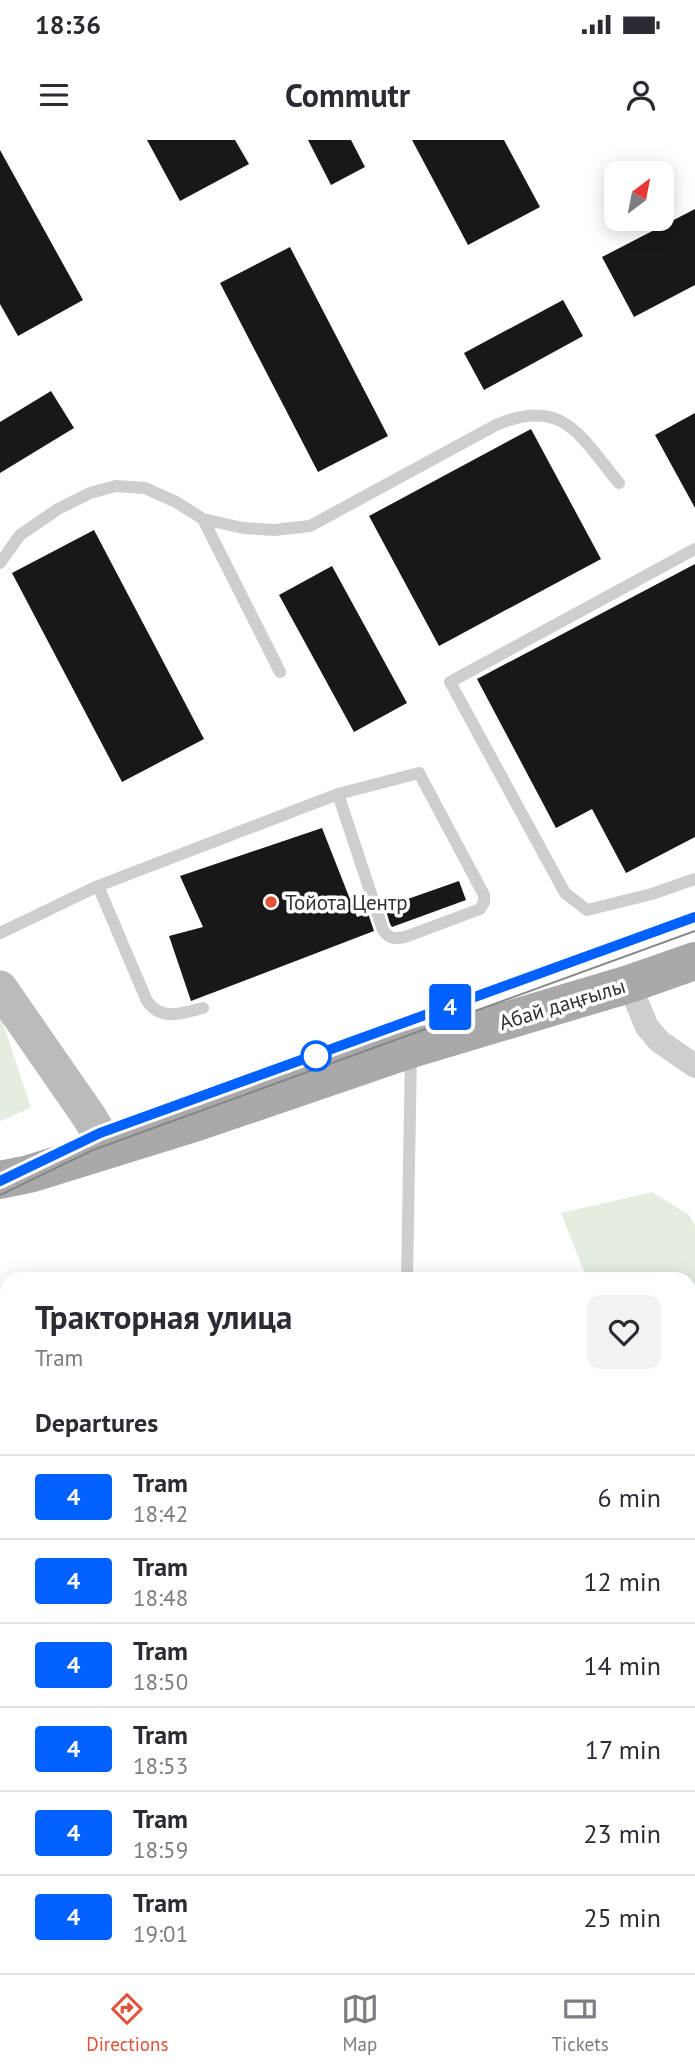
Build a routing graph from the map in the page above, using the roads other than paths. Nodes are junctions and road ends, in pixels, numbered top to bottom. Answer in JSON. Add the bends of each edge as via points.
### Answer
{"nodes":[{"id":1,"x":619,"y":483,"type":"dead end"},
{"id":2,"x":203,"y":519,"type":"junction"},
{"id":3,"x":695,"y":549,"type":"edge"},
{"id":4,"x":0,"y":563,"type":"edge"},
{"id":5,"x":280,"y":672,"type":"dead end"},
{"id":6,"x":338,"y":794,"type":"junction"},
{"id":7,"x":695,"y":879,"type":"edge"},
{"id":8,"x":98,"y":886,"type":"junction"},
{"id":9,"x":0,"y":933,"type":"edge"},
{"id":10,"x":695,"y":961,"type":"edge"},
{"id":11,"x":629,"y":984,"type":"junction"},
{"id":12,"x":0,"y":988,"type":"edge"},
{"id":13,"x":203,"y":1008,"type":"dead end"},
{"id":14,"x":411,"y":1049,"type":"junction"},
{"id":15,"x":695,"y":1066,"type":"edge"},
{"id":16,"x":109,"y":1150,"type":"junction"},
{"id":17,"x":15,"y":1177,"type":"edge"},
{"id":18,"x":0,"y":1203,"type":"edge"},
{"id":19,"x":407,"y":1272,"type":"edge"}],
"edges":[{"from":1,"to":2,"type":"lane","via":[[571,425],[534,414],[496,425],[310,526],[243,528]]},
{"from":2,"to":4,"type":"lane","via":[[145,488],[116,486],[58,509],[20,535]]},
{"from":2,"to":5,"type":"lane"},
{"from":3,"to":7,"type":"lane","via":[[450,682],[565,893],[587,910]]},
{"from":6,"to":6,"type":"lane","via":[[419,772],[480,885],[484,895],[480,909],[405,937],[386,936]]},
{"from":6,"to":8,"type":"lane"},
{"from":8,"to":9,"type":"lane"},
{"from":8,"to":13,"type":"lane","via":[[152,1008],[173,1015]]},
{"from":10,"to":11,"type":"main road","name":"Абай даңғылы"},
{"from":11,"to":14,"type":"main road","name":"Абай даңғылы"},
{"from":11,"to":15,"type":"street","via":[[647,1027]]},
{"from":12,"to":16,"type":"main road"},
{"from":14,"to":16,"type":"main road","name":"Абай даңғылы"},
{"from":14,"to":19,"type":"lane"},
{"from":16,"to":17,"type":"main road","name":"Абай даңғылы"},
{"from":17,"to":18,"type":"main road","name":"Абай даңғылы"}]}
